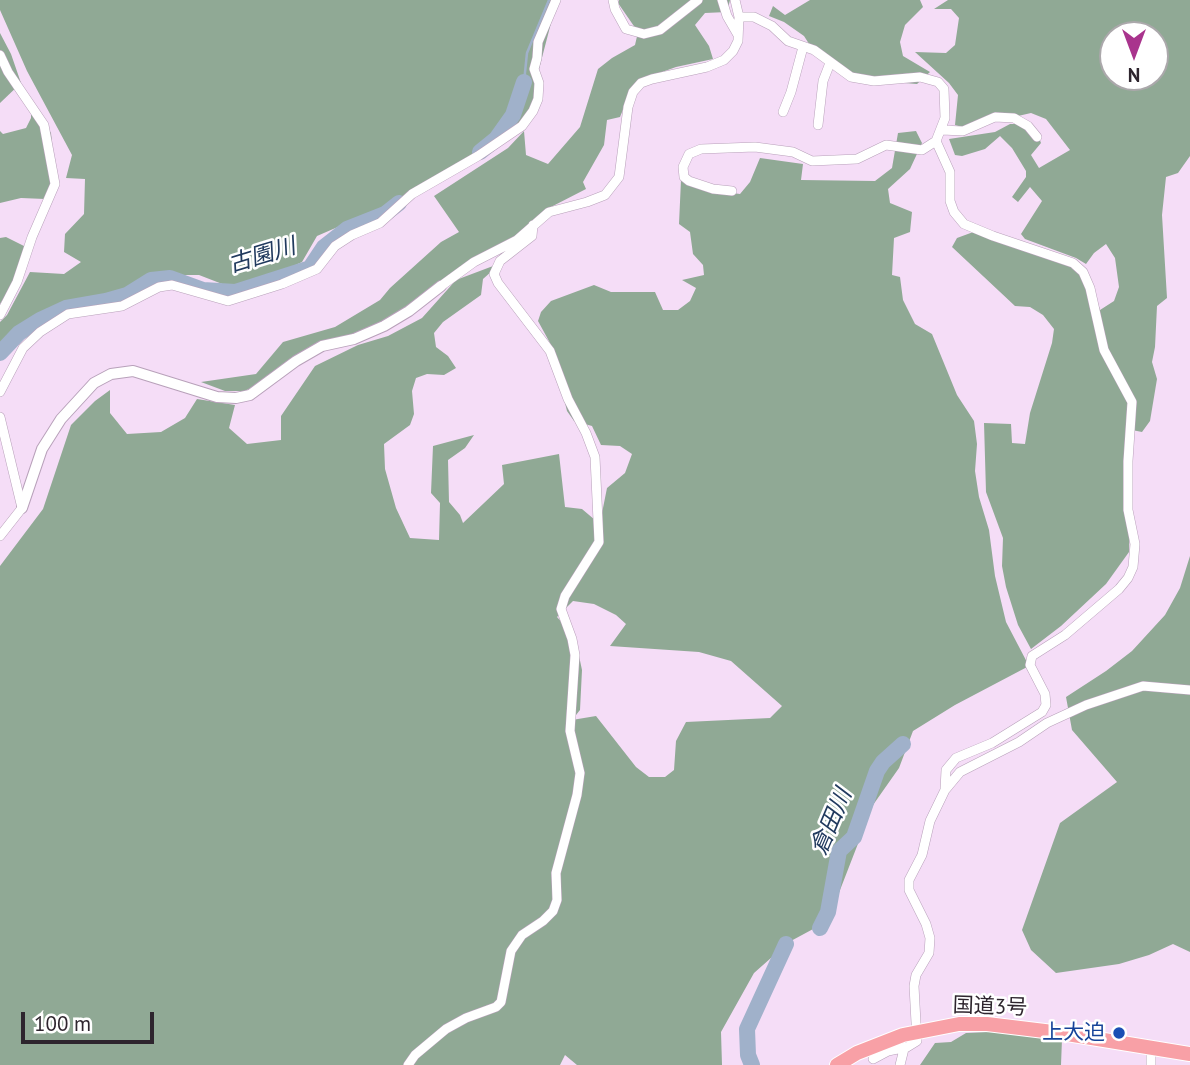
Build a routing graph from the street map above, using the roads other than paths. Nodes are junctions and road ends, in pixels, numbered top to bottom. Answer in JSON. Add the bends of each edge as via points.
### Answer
{"nodes":[{"id":1,"x":556,"y":0,"type":"edge"},
{"id":2,"x":613,"y":0,"type":"edge"},
{"id":3,"x":698,"y":0,"type":"edge"},
{"id":4,"x":722,"y":0,"type":"edge"},
{"id":5,"x":735,"y":0,"type":"edge"},
{"id":6,"x":739,"y":17,"type":"junction"},
{"id":7,"x":738,"y":35,"type":"junction"},
{"id":8,"x":803,"y":47,"type":"junction"},
{"id":9,"x":0,"y":55,"type":"edge"},
{"id":10,"x":830,"y":63,"type":"junction"},
{"id":11,"x":783,"y":112,"type":"dead end"},
{"id":12,"x":818,"y":125,"type":"dead end"},
{"id":13,"x":942,"y":130,"type":"junction"},
{"id":14,"x":1037,"y":137,"type":"dead end"},
{"id":15,"x":936,"y":141,"type":"junction"},
{"id":16,"x":732,"y":191,"type":"dead end"},
{"id":17,"x":533,"y":225,"type":"junction"},
{"id":18,"x":441,"y":286,"type":"joint"},
{"id":19,"x":0,"y":315,"type":"edge"},
{"id":20,"x":0,"y":393,"type":"edge"},
{"id":21,"x":0,"y":417,"type":"edge"},
{"id":22,"x":22,"y":508,"type":"junction"},
{"id":23,"x":0,"y":536,"type":"edge"},
{"id":24,"x":1190,"y":690,"type":"edge"},
{"id":25,"x":945,"y":790,"type":"junction"},
{"id":26,"x":918,"y":1031,"type":"junction"},
{"id":27,"x":907,"y":1047,"type":"junction"},
{"id":28,"x":1151,"y":1048,"type":"junction"},
{"id":29,"x":1190,"y":1054,"type":"edge"},
{"id":30,"x":873,"y":1059,"type":"dead end"},
{"id":31,"x":408,"y":1065,"type":"edge"},
{"id":32,"x":837,"y":1065,"type":"edge"},
{"id":33,"x":900,"y":1065,"type":"edge"},
{"id":34,"x":1151,"y":1065,"type":"edge"}],
"edges":[{"from":1,"to":20,"type":"street","via":[[538,43],[534,69],[538,99],[522,126],[412,194],[380,223],[335,246],[317,270],[228,301],[172,285],[122,306],[68,314],[23,348]]},
{"from":2,"to":3,"type":"street","via":[[626,29],[644,34],[660,30]]},
{"from":4,"to":7,"type":"street"},
{"from":5,"to":6,"type":"street"},
{"from":6,"to":7,"type":"street"},
{"from":6,"to":8,"type":"street","via":[[754,17]]},
{"from":7,"to":17,"type":"street","via":[[724,60],[641,83],[628,107],[619,177],[604,194],[549,212]]},
{"from":8,"to":10,"type":"street"},
{"from":8,"to":11,"type":"street"},
{"from":9,"to":19,"type":"street","via":[[44,125],[55,184],[18,282]]},
{"from":10,"to":12,"type":"street"},
{"from":10,"to":13,"type":"street","via":[[861,80],[920,77],[938,82],[945,101]]},
{"from":13,"to":14,"type":"street","via":[[963,131],[995,117],[1014,118]]},
{"from":13,"to":15,"type":"street"},
{"from":15,"to":16,"type":"street","via":[[922,150],[886,145],[846,160],[812,161],[793,152],[755,147],[701,149],[689,154],[684,177]]},
{"from":15,"to":25,"type":"street","via":[[950,172],[950,201],[964,223],[1073,263],[1083,272],[1104,350],[1132,402],[1128,510],[1135,544],[1133,567],[1119,589],[1032,656],[1030,665],[1045,694],[1042,712],[957,758],[946,770]]},
{"from":17,"to":18,"type":"street","via":[[517,240]]},
{"from":17,"to":31,"type":"street","via":[[532,236],[500,261],[494,274],[550,351],[595,457],[599,542],[561,610],[575,654],[570,731],[580,772],[577,795],[556,873],[553,911],[522,935],[511,951],[501,1002],[446,1030]]},
{"from":18,"to":22,"type":"street","via":[[384,326],[322,346],[250,394],[236,398],[216,397],[133,371],[111,374],[94,383],[61,419],[42,449]]},
{"from":21,"to":22,"type":"street"},
{"from":22,"to":23,"type":"street"},
{"from":24,"to":25,"type":"street","via":[[1143,686],[1086,705],[960,772]]},
{"from":25,"to":26,"type":"street","via":[[909,880],[930,938],[929,953],[914,986]]},
{"from":26,"to":27,"type":"street","via":[[917,1041]]},
{"from":26,"to":28,"type":"highway","name":"国道3号","via":[[987,1024]]},
{"from":26,"to":32,"type":"highway","name":"国道3号"},
{"from":27,"to":30,"type":"street"},
{"from":27,"to":33,"type":"street"},
{"from":28,"to":29,"type":"highway","name":"国道3号"},
{"from":28,"to":34,"type":"street"}]}
